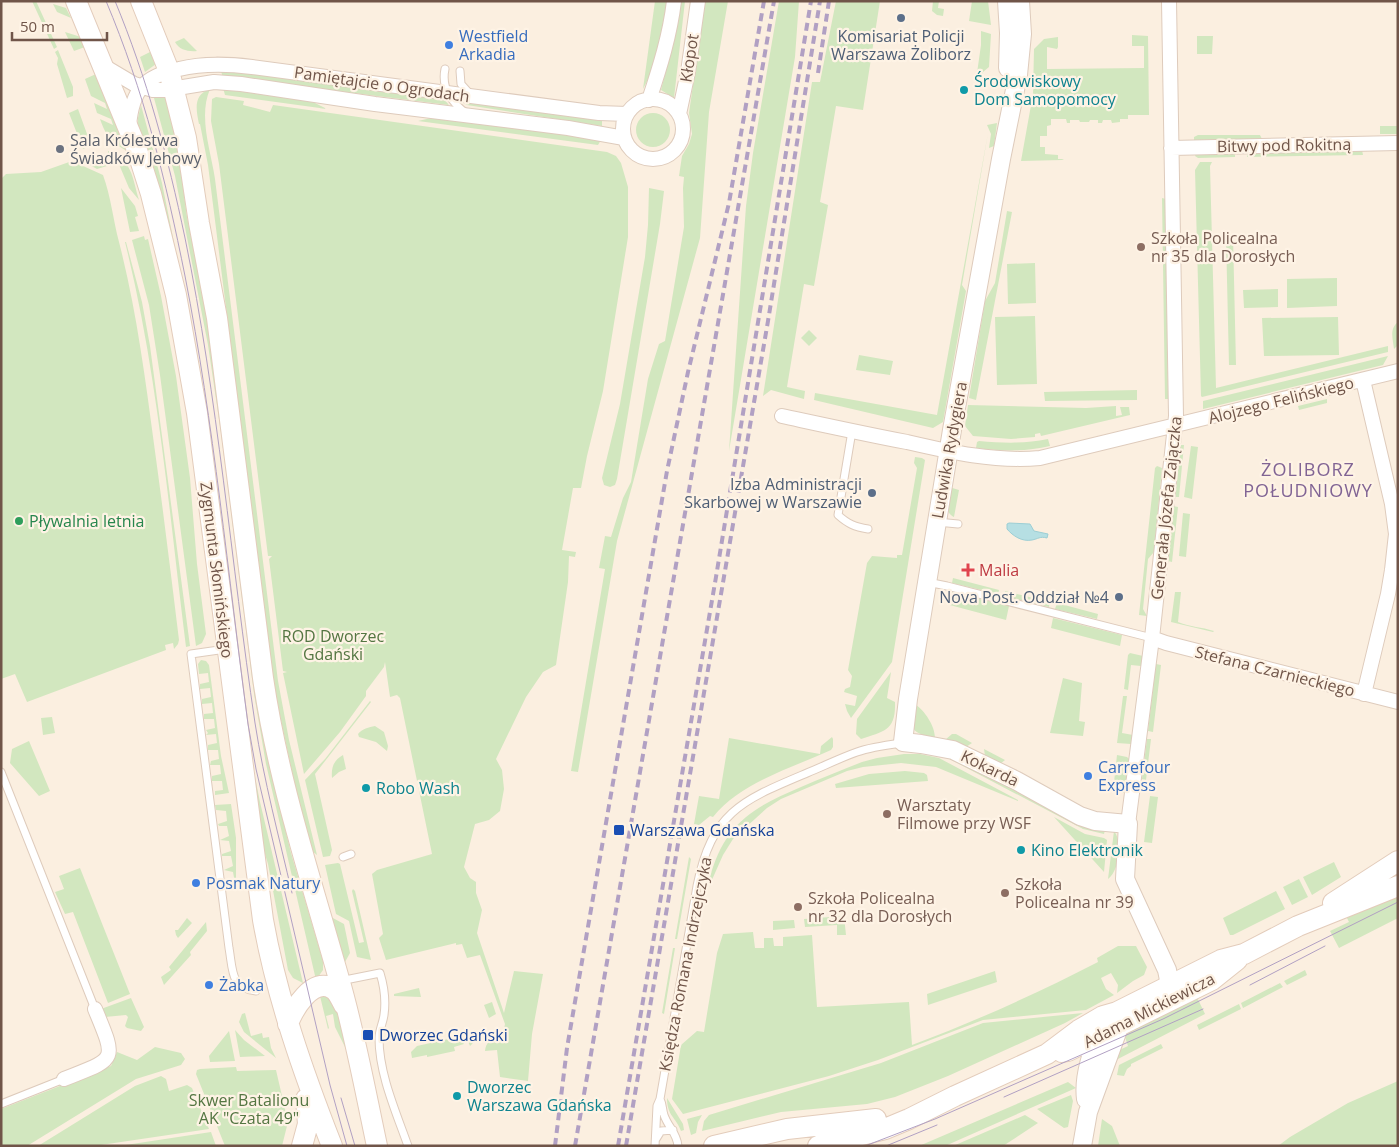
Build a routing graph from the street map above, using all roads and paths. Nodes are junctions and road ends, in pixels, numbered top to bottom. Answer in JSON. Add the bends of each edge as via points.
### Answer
{"nodes":[{"id":1,"x":76,"y":1,"type":"edge"},
{"id":2,"x":141,"y":1,"type":"edge"},
{"id":3,"x":674,"y":1,"type":"edge"},
{"id":4,"x":698,"y":1,"type":"edge"},
{"id":5,"x":1006,"y":1,"type":"edge"},
{"id":6,"x":1020,"y":1,"type":"edge"},
{"id":7,"x":1169,"y":1,"type":"edge"},
{"id":8,"x":1016,"y":34,"type":"junction"},
{"id":9,"x":102,"y":64,"type":"junction"},
{"id":10,"x":445,"y":69,"type":"dead end"},
{"id":11,"x":460,"y":71,"type":"dead end"},
{"id":12,"x":171,"y":79,"type":"junction"},
{"id":13,"x":142,"y":87,"type":"junction"},
{"id":14,"x":447,"y":93,"type":"junction"},
{"id":15,"x":472,"y":96,"type":"junction"},
{"id":16,"x":649,"y":100,"type":"junction"},
{"id":17,"x":627,"y":114,"type":"junction"},
{"id":18,"x":679,"y":114,"type":"junction"},
{"id":19,"x":470,"y":116,"type":"junction"},
{"id":20,"x":128,"y":128,"type":"junction"},
{"id":21,"x":624,"y":138,"type":"junction"},
{"id":22,"x":1398,"y":143,"type":"edge"},
{"id":23,"x":1171,"y":148,"type":"junction"},
{"id":24,"x":1398,"y":371,"type":"edge"},
{"id":25,"x":1363,"y":380,"type":"junction"},
{"id":26,"x":782,"y":416,"type":"dead end"},
{"id":27,"x":1175,"y":426,"type":"junction"},
{"id":28,"x":852,"y":431,"type":"junction"},
{"id":29,"x":948,"y":451,"type":"junction"},
{"id":30,"x":937,"y":522,"type":"junction"},
{"id":31,"x":958,"y":524,"type":"dead end"},
{"id":32,"x":868,"y":529,"type":"dead end"},
{"id":33,"x":926,"y":582,"type":"junction"},
{"id":34,"x":1152,"y":638,"type":"junction"},
{"id":35,"x":227,"y":649,"type":"junction"},
{"id":36,"x":1364,"y":694,"type":"junction"},
{"id":37,"x":1398,"y":702,"type":"edge"},
{"id":38,"x":903,"y":742,"type":"junction"},
{"id":39,"x":1,"y":772,"type":"edge"},
{"id":40,"x":1128,"y":824,"type":"junction"},
{"id":41,"x":352,"y":854,"type":"dead end"},
{"id":42,"x":343,"y":857,"type":"dead end"},
{"id":43,"x":1398,"y":861,"type":"edge"},
{"id":44,"x":1398,"y":886,"type":"edge"},
{"id":45,"x":1298,"y":926,"type":"junction"},
{"id":46,"x":340,"y":981,"type":"junction"},
{"id":47,"x":256,"y":991,"type":"dead end"},
{"id":48,"x":1169,"y":994,"type":"junction"},
{"id":49,"x":94,"y":1009,"type":"joint"},
{"id":50,"x":347,"y":1009,"type":"junction"},
{"id":51,"x":1118,"y":1019,"type":"junction"},
{"id":52,"x":288,"y":1024,"type":"junction"},
{"id":53,"x":1098,"y":1037,"type":"junction"},
{"id":54,"x":1047,"y":1054,"type":"junction"},
{"id":55,"x":304,"y":1074,"type":"junction"},
{"id":56,"x":64,"y":1079,"type":"joint"},
{"id":57,"x":955,"y":1096,"type":"junction"},
{"id":58,"x":660,"y":1099,"type":"junction"},
{"id":59,"x":1,"y":1104,"type":"edge"},
{"id":60,"x":1088,"y":1112,"type":"junction"},
{"id":61,"x":673,"y":1130,"type":"junction"},
{"id":62,"x":655,"y":1142,"type":"edge"},
{"id":63,"x":302,"y":1146,"type":"edge"},
{"id":64,"x":332,"y":1146,"type":"edge"},
{"id":65,"x":377,"y":1146,"type":"edge"},
{"id":66,"x":408,"y":1146,"type":"edge"},
{"id":67,"x":678,"y":1146,"type":"edge"},
{"id":68,"x":714,"y":1146,"type":"edge"},
{"id":69,"x":818,"y":1146,"type":"edge"},
{"id":70,"x":1082,"y":1146,"type":"edge"}],
"edges":[{"from":1,"to":9,"type":"main road","name":"Zygmunta Słomińskiego"},
{"from":2,"to":12,"type":"main road","name":"Zygmunta Słomińskiego"},
{"from":3,"to":16,"type":"street","name":"Kłopot"},
{"from":4,"to":18,"type":"street","name":"Kłopot"},
{"from":5,"to":8,"type":"street","name":"Ludwika Rydygiera"},
{"from":6,"to":8,"type":"street","name":"Ludwika Rydygiera"},
{"from":7,"to":23,"type":"street","name":"Generała Józefa Zajączka"},
{"from":8,"to":29,"type":"street","name":"Ludwika Rydygiera","via":[[1018,75]]},
{"from":9,"to":13,"type":"street"},
{"from":9,"to":20,"type":"main road","name":"Zygmunta Słomińskiego"},
{"from":10,"to":14,"type":"lane"},
{"from":11,"to":15,"type":"lane","via":[[461,84]]},
{"from":12,"to":13,"type":"street","name":"Pamiętajcie o Ogrodach","via":[[154,76]]},
{"from":12,"to":14,"type":"street","name":"Pamiętajcie o Ogrodach","via":[[202,65],[235,65]]},
{"from":12,"to":19,"type":"street","name":"Pamiętajcie o Ogrodach","via":[[230,82]]},
{"from":12,"to":46,"type":"main road","name":"Zygmunta Słomińskiego","via":[[186,138],[216,318],[266,698],[299,843]]},
{"from":13,"to":20,"type":"street","name":"Pamiętajcie o Ogrodach","via":[[131,107]]},
{"from":14,"to":15,"type":"street","name":"Pamiętajcie o Ogrodach"},
{"from":14,"to":19,"type":"lane"},
{"from":15,"to":17,"type":"street","name":"Pamiętajcie o Ogrodach"},
{"from":16,"to":17,"type":"street"},
{"from":16,"to":18,"type":"street","via":[[670,104]]},
{"from":17,"to":21,"type":"street","via":[[623,124]]},
{"from":18,"to":21,"type":"street","via":[[683,128],[681,141],[669,155],[659,159],[641,157],[630,149]]},
{"from":19,"to":21,"type":"street","name":"Pamiętajcie o Ogrodach"},
{"from":20,"to":35,"type":"main road","name":"Zygmunta Słomińskiego","via":[[158,218],[184,332]]},
{"from":22,"to":23,"type":"street","name":"Bitwy pod Rokitną"},
{"from":23,"to":27,"type":"street","name":"Generała Józefa Zajączka"},
{"from":24,"to":25,"type":"street","name":"Alojzego Felińskiego"},
{"from":25,"to":27,"type":"street","name":"Alojzego Felińskiego"},
{"from":25,"to":36,"type":"street","via":[[1396,534],[1389,586]]},
{"from":26,"to":28,"type":"street","name":"Alojzego Felińskiego"},
{"from":27,"to":29,"type":"street","name":"Alojzego Felińskiego","via":[[1040,458],[1000,459]]},
{"from":27,"to":34,"type":"street","name":"Generała Józefa Zajączka"},
{"from":28,"to":29,"type":"street","name":"Alojzego Felińskiego"},
{"from":28,"to":32,"type":"lane","via":[[838,515],[847,523]]},
{"from":29,"to":30,"type":"street","name":"Ludwika Rydygiera"},
{"from":30,"to":31,"type":"lane"},
{"from":30,"to":33,"type":"street","name":"Ludwika Rydygiera"},
{"from":33,"to":34,"type":"lane"},
{"from":33,"to":38,"type":"street","name":"Ludwika Rydygiera"},
{"from":34,"to":36,"type":"street","name":"Stefana Czarnieckiego"},
{"from":34,"to":40,"type":"street","name":"Generała Józefa Zajączka"},
{"from":35,"to":47,"type":"lane","via":[[191,654],[229,948],[235,979],[246,990]]},
{"from":35,"to":52,"type":"main road","name":"Zygmunta Słomińskiego","via":[[262,920]]},
{"from":36,"to":37,"type":"street","name":"Stefana Czarnieckiego"},
{"from":38,"to":40,"type":"street","name":"Kokarda","via":[[953,750],[1080,816]]},
{"from":38,"to":58,"type":"lane","name":"Księdza Romana Indrzejczyka","via":[[856,752],[764,791],[747,800],[720,827],[701,866]]},
{"from":39,"to":49,"type":"lane"},
{"from":40,"to":48,"type":"street","name":"Generała Józefa Zajączka","via":[[1125,879],[1167,970]]},
{"from":41,"to":42,"type":"lane"},
{"from":43,"to":45,"type":"main road","name":"Adama Mickiewicza"},
{"from":44,"to":45,"type":"main road","name":"Adama Mickiewicza"},
{"from":45,"to":48,"type":"main road","name":"Adama Mickiewicza","via":[[1244,954],[1212,980]]},
{"from":46,"to":50,"type":"main road","name":"Zygmunta Słomińskiego"},
{"from":46,"to":66,"type":"lane","via":[[380,972],[384,1001],[379,1038],[382,1065]]},
{"from":48,"to":51,"type":"main road","name":"Adama Mickiewicza"},
{"from":49,"to":56,"type":"street","via":[[109,1046],[108,1057],[100,1065]]},
{"from":50,"to":52,"type":"main road","via":[[332,988],[321,987],[304,996]]},
{"from":50,"to":65,"type":"main road","name":"Zygmunta Słomińskiego"},
{"from":51,"to":53,"type":"main road","name":"Adama Mickiewicza"},
{"from":51,"to":54,"type":"main road","name":"Adama Mickiewicza","via":[[1103,1016]]},
{"from":51,"to":60,"type":"street"},
{"from":52,"to":55,"type":"main road","name":"Zygmunta Słomińskiego"},
{"from":53,"to":54,"type":"main road","name":"Adama Mickiewicza","via":[[1068,1051]]},
{"from":53,"to":60,"type":"street","via":[[1086,1085]]},
{"from":54,"to":57,"type":"main road","name":"Adama Mickiewicza"},
{"from":55,"to":63,"type":"main road","via":[[308,1124]]},
{"from":55,"to":64,"type":"main road","name":"Zygmunta Słomińskiego"},
{"from":56,"to":59,"type":"lane"},
{"from":57,"to":68,"type":"main road","name":"Adama Mickiewicza","via":[[870,1121],[787,1129]]},
{"from":57,"to":69,"type":"main road","name":"Adama Mickiewicza","via":[[885,1129]]},
{"from":58,"to":61,"type":"lane","name":"Księdza Romana Indrzejczyka","via":[[666,1121]]},
{"from":58,"to":62,"type":"lane","name":"Księdza Romana Indrzejczyka"},
{"from":60,"to":70,"type":"street"},
{"from":61,"to":62,"type":"lane","via":[[661,1132]]},
{"from":61,"to":67,"type":"lane","name":"Księdza Romana Indrzejczyka"}]}
